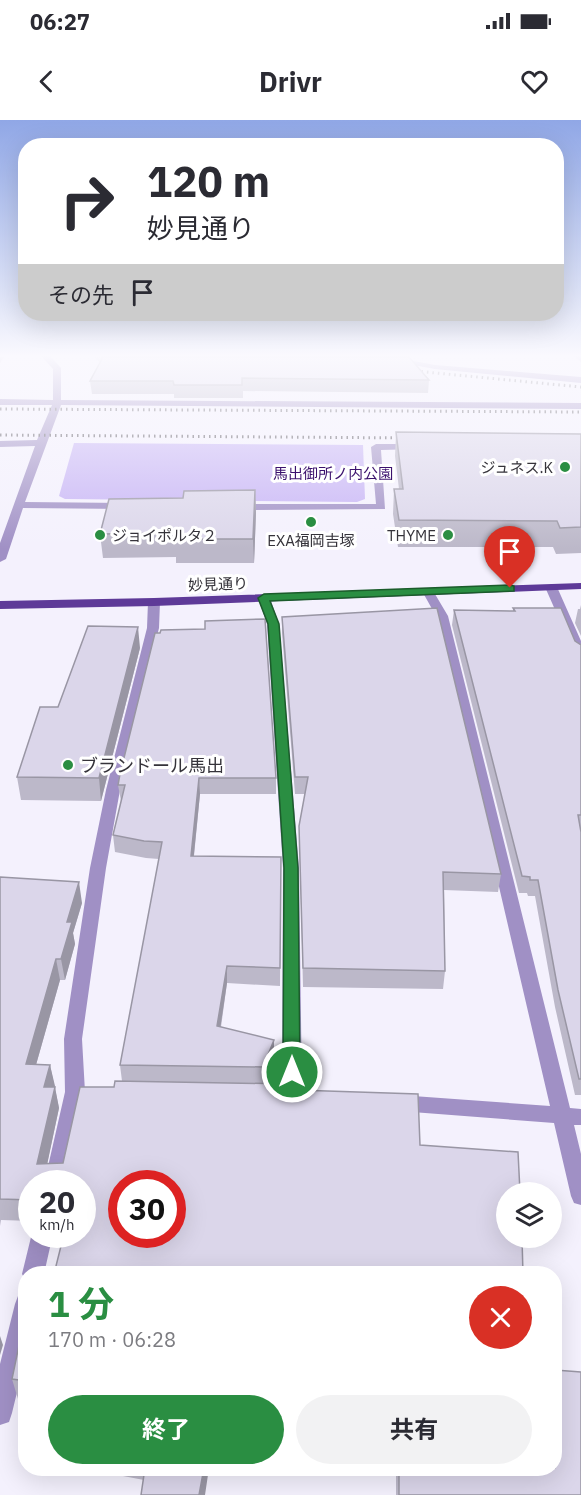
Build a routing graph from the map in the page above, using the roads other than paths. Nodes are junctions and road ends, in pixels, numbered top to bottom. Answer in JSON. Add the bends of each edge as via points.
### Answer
{"nodes":[{"id":1,"x":50,"y":420,"type":"edge"},
{"id":2,"x":40,"y":443,"type":"junction"},
{"id":3,"x":0,"y":444,"type":"edge"},
{"id":4,"x":422,"y":447,"type":"edge"},
{"id":5,"x":19,"y":505,"type":"junction"},
{"id":6,"x":132,"y":506,"type":"edge"},
{"id":7,"x":227,"y":507,"type":"edge"},
{"id":8,"x":0,"y":560,"type":"edge"},
{"id":9,"x":581,"y":586,"type":"edge"},
{"id":10,"x":551,"y":587,"type":"junction"},
{"id":11,"x":428,"y":591,"type":"junction"},
{"id":12,"x":264,"y":598,"type":"junction"},
{"id":13,"x":154,"y":602,"type":"junction"},
{"id":14,"x":0,"y":604,"type":"edge"},
{"id":15,"x":581,"y":655,"type":"edge"},
{"id":16,"x":75,"y":1092,"type":"junction"},
{"id":17,"x":98,"y":1093,"type":"edge"},
{"id":18,"x":269,"y":1095,"type":"edge"},
{"id":19,"x":292,"y":1095,"type":"junction"},
{"id":20,"x":315,"y":1097,"type":"edge"},
{"id":21,"x":386,"y":1102,"type":"edge"},
{"id":22,"x":571,"y":1117,"type":"edge"},
{"id":23,"x":57,"y":1170,"type":"edge"},
{"id":24,"x":581,"y":1196,"type":"edge"},
{"id":25,"x":39,"y":1248,"type":"edge"},
{"id":26,"x":35,"y":1266,"type":"edge"},
{"id":27,"x":18,"y":1338,"type":"edge"},
{"id":28,"x":0,"y":1413,"type":"edge"}],
"edges":[{"from":1,"to":2,"type":"street"},
{"from":2,"to":3,"type":"street"},
{"from":2,"to":5,"type":"street"},
{"from":4,"to":7,"type":"street","via":[[376,447],[381,507]]},
{"from":5,"to":6,"type":"street"},
{"from":5,"to":8,"type":"street"},
{"from":9,"to":10,"type":"main road","name":"妙見通り"},
{"from":10,"to":11,"type":"main road","name":"妙見通り"},
{"from":10,"to":15,"type":"street"},
{"from":11,"to":12,"type":"main road","name":"妙見通り"},
{"from":11,"to":22,"type":"street","via":[[442,616]]},
{"from":12,"to":13,"type":"main road","name":"妙見通り"},
{"from":12,"to":19,"type":"street","via":[[273,624],[291,868]]},
{"from":13,"to":14,"type":"main road","name":"妙見通り"},
{"from":13,"to":16,"type":"street","via":[[153,628],[98,868],[73,1039]]},
{"from":16,"to":17,"type":"street"},
{"from":16,"to":23,"type":"street"},
{"from":18,"to":19,"type":"street"},
{"from":19,"to":20,"type":"street"},
{"from":21,"to":22,"type":"street"},
{"from":22,"to":24,"type":"street"},
{"from":25,"to":26,"type":"street"},
{"from":27,"to":28,"type":"street"}]}
